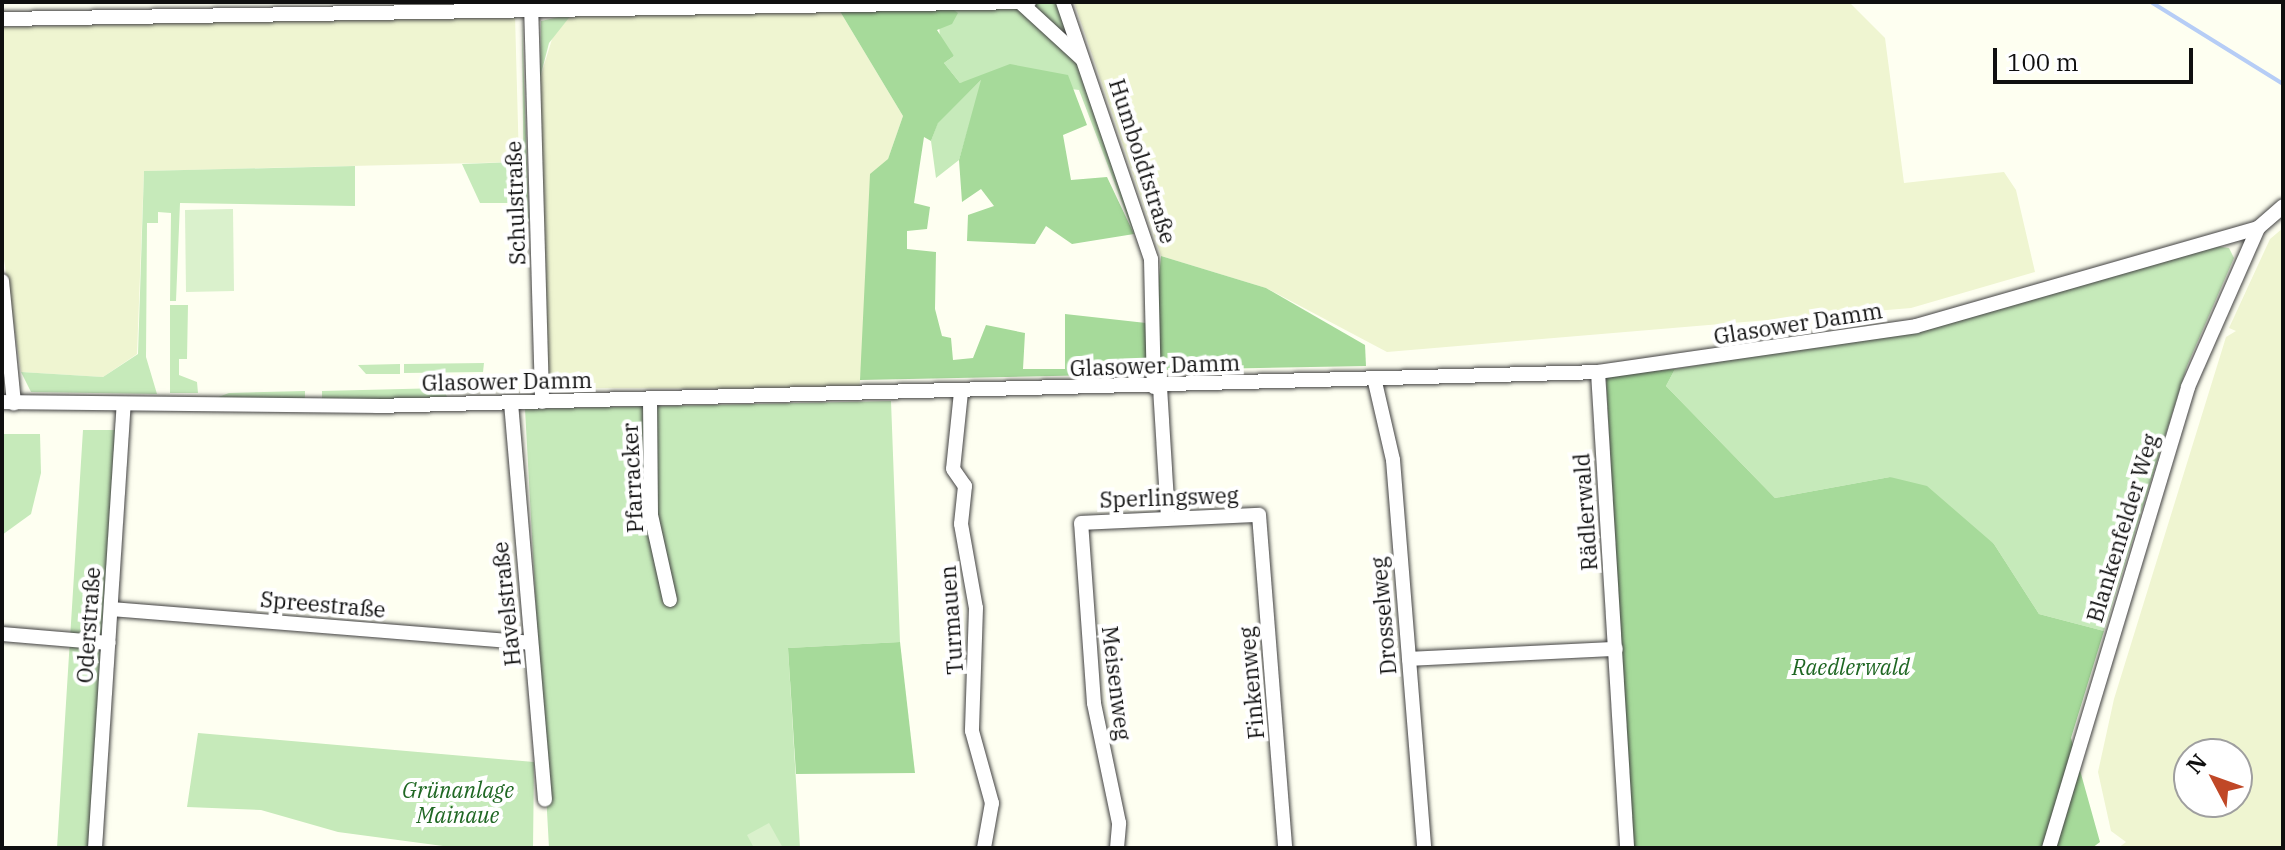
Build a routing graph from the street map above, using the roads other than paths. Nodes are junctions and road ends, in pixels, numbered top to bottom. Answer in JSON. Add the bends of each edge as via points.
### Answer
{"nodes":[{"id":1,"x":1029,"y":2,"type":"edge"},
{"id":2,"x":1063,"y":2,"type":"edge"},
{"id":3,"x":1021,"y":3,"type":"edge"},
{"id":4,"x":531,"y":6,"type":"edge"},
{"id":5,"x":2,"y":19,"type":"edge"},
{"id":6,"x":1088,"y":65,"type":"junction"},
{"id":7,"x":2283,"y":206,"type":"edge"},
{"id":8,"x":2258,"y":228,"type":"junction"},
{"id":9,"x":2,"y":281,"type":"edge"},
{"id":10,"x":1598,"y":372,"type":"junction"},
{"id":11,"x":1375,"y":382,"type":"junction"},
{"id":12,"x":1157,"y":387,"type":"junction"},
{"id":13,"x":961,"y":392,"type":"junction"},
{"id":14,"x":650,"y":400,"type":"junction"},
{"id":15,"x":8,"y":402,"type":"edge"},
{"id":16,"x":542,"y":402,"type":"junction"},
{"id":17,"x":511,"y":403,"type":"junction"},
{"id":18,"x":124,"y":405,"type":"junction"},
{"id":19,"x":1259,"y":515,"type":"joint"},
{"id":20,"x":1168,"y":517,"type":"junction"},
{"id":21,"x":1081,"y":523,"type":"joint"},
{"id":22,"x":670,"y":600,"type":"dead end"},
{"id":23,"x":111,"y":609,"type":"junction"},
{"id":24,"x":2,"y":634,"type":"edge"},
{"id":25,"x":109,"y":643,"type":"junction"},
{"id":26,"x":530,"y":643,"type":"junction"},
{"id":27,"x":1616,"y":649,"type":"junction"},
{"id":28,"x":1409,"y":659,"type":"junction"},
{"id":29,"x":545,"y":800,"type":"dead end"},
{"id":30,"x":95,"y":848,"type":"edge"},
{"id":31,"x":984,"y":848,"type":"edge"},
{"id":32,"x":1117,"y":848,"type":"edge"},
{"id":33,"x":1285,"y":848,"type":"edge"},
{"id":34,"x":1424,"y":848,"type":"edge"},
{"id":35,"x":1627,"y":848,"type":"edge"},
{"id":36,"x":2049,"y":848,"type":"edge"}],
"edges":[{"from":1,"to":3,"type":"street"},
{"from":2,"to":6,"type":"street","name":"Humboldtstraße"},
{"from":3,"to":4,"type":"street"},
{"from":3,"to":6,"type":"street"},
{"from":4,"to":5,"type":"street"},
{"from":4,"to":16,"type":"street","name":"Schulstraße"},
{"from":6,"to":12,"type":"street","name":"Humboldtstraße","via":[[1151,259]]},
{"from":7,"to":8,"type":"street","name":"Glasower Damm"},
{"from":8,"to":10,"type":"street","name":"Glasower Damm","via":[[1916,326]]},
{"from":8,"to":36,"type":"street","name":"Blankenfelder Weg","via":[[2211,326],[2174,430]]},
{"from":9,"to":15,"type":"street"},
{"from":10,"to":11,"type":"street","name":"Glasower Damm"},
{"from":10,"to":27,"type":"street","name":"Rädlerwald"},
{"from":11,"to":12,"type":"street","name":"Glasower Damm"},
{"from":11,"to":28,"type":"street","name":"Drosselweg","via":[[1393,460]]},
{"from":12,"to":13,"type":"street","name":"Glasower Damm"},
{"from":12,"to":20,"type":"street","name":"Humboldtstraße"},
{"from":13,"to":14,"type":"street","name":"Glasower Damm"},
{"from":13,"to":31,"type":"street","name":"Turmauen","via":[[953,469],[965,486],[961,524],[976,608],[972,731],[992,803]]},
{"from":14,"to":16,"type":"street","name":"Glasower Damm"},
{"from":14,"to":22,"type":"street","name":"Pfarracker","via":[[651,515]]},
{"from":15,"to":18,"type":"street","name":"Glasower Damm"},
{"from":16,"to":17,"type":"street","name":"Glasower Damm"},
{"from":17,"to":18,"type":"street","name":"Glasower Damm"},
{"from":17,"to":26,"type":"street","name":"Havelstraße"},
{"from":18,"to":23,"type":"street","name":"Oderstraße"},
{"from":19,"to":20,"type":"street","name":"Sperlingsweg"},
{"from":19,"to":33,"type":"street","name":"Finkenweg"},
{"from":20,"to":21,"type":"street","name":"Sperlingsweg"},
{"from":21,"to":32,"type":"street","name":"Meisenweg","via":[[1094,703]]},
{"from":23,"to":25,"type":"street","name":"Oderstraße"},
{"from":23,"to":26,"type":"street","name":"Spreestraße"},
{"from":24,"to":25,"type":"street"},
{"from":25,"to":30,"type":"street","name":"Oderstraße"},
{"from":26,"to":29,"type":"street","name":"Havelstraße"},
{"from":27,"to":28,"type":"street"},
{"from":27,"to":35,"type":"street","name":"Rädlerwald"},
{"from":28,"to":34,"type":"street","name":"Drosselweg"}]}
